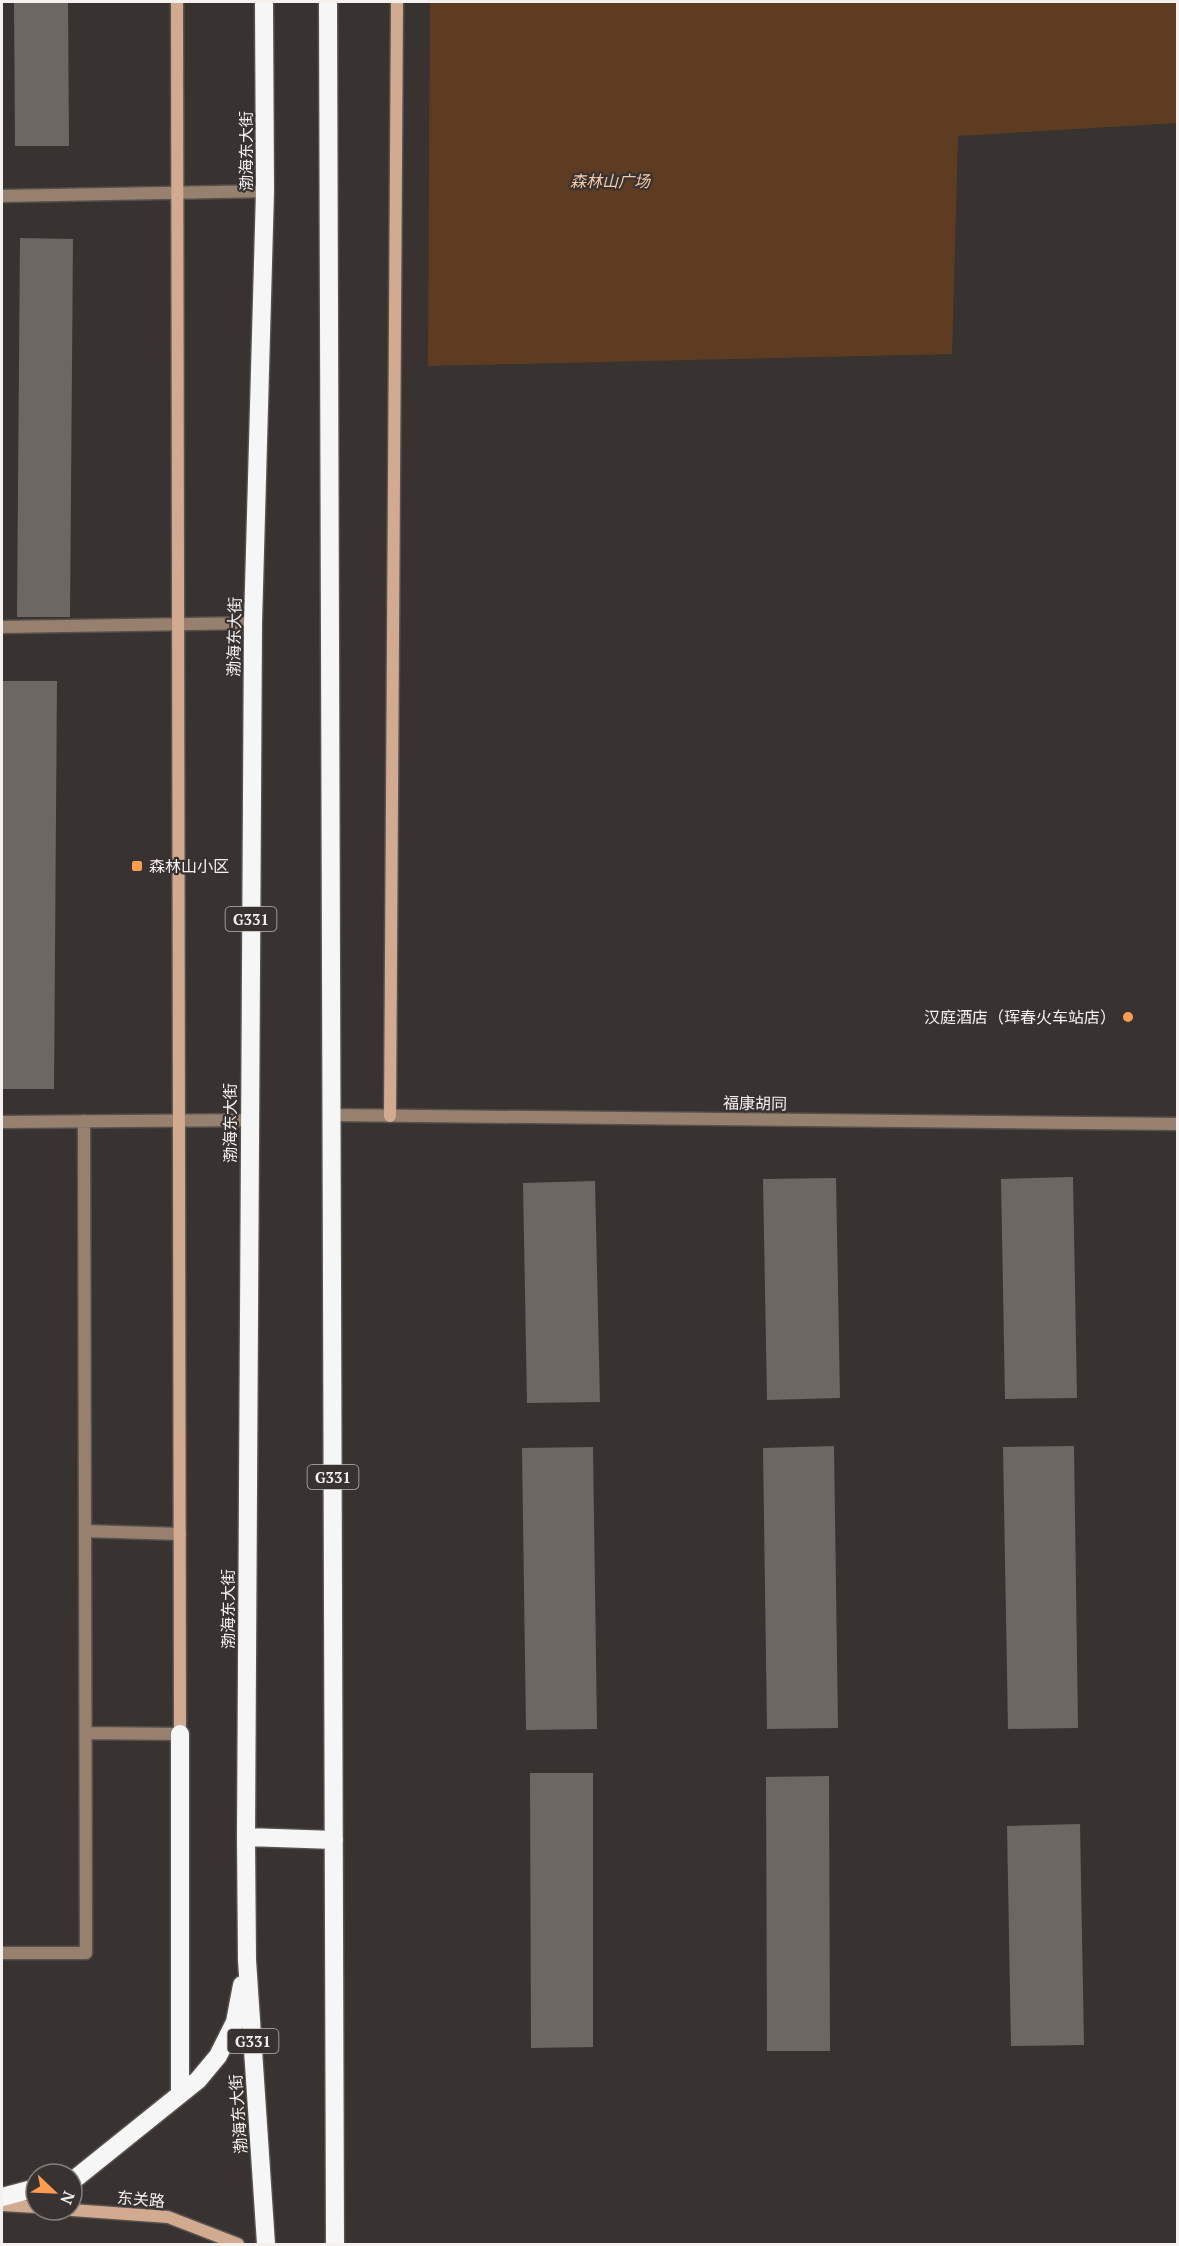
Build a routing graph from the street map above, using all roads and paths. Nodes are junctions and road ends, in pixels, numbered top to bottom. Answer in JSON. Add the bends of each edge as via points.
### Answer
{"nodes":[{"id":1,"x":177,"y":2,"type":"edge"},
{"id":2,"x":264,"y":2,"type":"edge"},
{"id":3,"x":328,"y":2,"type":"edge"},
{"id":4,"x":397,"y":2,"type":"edge"},
{"id":5,"x":265,"y":192,"type":"junction"},
{"id":6,"x":177,"y":193,"type":"junction"},
{"id":7,"x":2,"y":196,"type":"edge"},
{"id":8,"x":178,"y":623,"type":"junction"},
{"id":9,"x":253,"y":623,"type":"junction"},
{"id":10,"x":2,"y":627,"type":"edge"},
{"id":11,"x":332,"y":1115,"type":"junction"},
{"id":12,"x":390,"y":1116,"type":"junction"},
{"id":13,"x":178,"y":1120,"type":"junction"},
{"id":14,"x":250,"y":1120,"type":"junction"},
{"id":15,"x":84,"y":1121,"type":"junction"},
{"id":16,"x":2,"y":1122,"type":"edge"},
{"id":17,"x":1178,"y":1124,"type":"edge"},
{"id":18,"x":85,"y":1532,"type":"junction"},
{"id":19,"x":180,"y":1534,"type":"junction"},
{"id":20,"x":86,"y":1733,"type":"junction"},
{"id":21,"x":180,"y":1734,"type":"junction"},
{"id":22,"x":246,"y":1838,"type":"junction"},
{"id":23,"x":334,"y":1840,"type":"junction"},
{"id":24,"x":2,"y":1953,"type":"edge"},
{"id":25,"x":248,"y":1960,"type":"junction"},
{"id":26,"x":180,"y":2094,"type":"junction"},
{"id":27,"x":84,"y":2172,"type":"edge"},
{"id":28,"x":24,"y":2191,"type":"edge"},
{"id":29,"x":2,"y":2197,"type":"edge"},
{"id":30,"x":2,"y":2205,"type":"edge"},
{"id":31,"x":24,"y":2206,"type":"edge"},
{"id":32,"x":84,"y":2211,"type":"edge"},
{"id":33,"x":238,"y":2244,"type":"edge"},
{"id":34,"x":266,"y":2244,"type":"edge"},
{"id":35,"x":335,"y":2244,"type":"edge"}],
"edges":[{"from":1,"to":6,"type":"street"},
{"from":2,"to":5,"type":"highway","name":"渤海东大街","number":"G331"},
{"from":3,"to":11,"type":"highway","number":"G331"},
{"from":4,"to":12,"type":"street"},
{"from":5,"to":6,"type":"street"},
{"from":5,"to":9,"type":"highway","name":"渤海东大街","number":"G331"},
{"from":6,"to":7,"type":"street"},
{"from":6,"to":8,"type":"street"},
{"from":8,"to":9,"type":"street"},
{"from":8,"to":10,"type":"street"},
{"from":8,"to":13,"type":"street"},
{"from":9,"to":14,"type":"highway","name":"渤海东大街","number":"G331"},
{"from":11,"to":12,"type":"street","name":"福康胡同"},
{"from":11,"to":23,"type":"highway","number":"G331"},
{"from":12,"to":17,"type":"street","name":"福康胡同"},
{"from":13,"to":14,"type":"street"},
{"from":13,"to":15,"type":"street"},
{"from":13,"to":19,"type":"street"},
{"from":14,"to":22,"type":"highway","name":"渤海东大街","number":"G331"},
{"from":15,"to":16,"type":"street"},
{"from":15,"to":18,"type":"street"},
{"from":18,"to":19,"type":"street"},
{"from":18,"to":20,"type":"street"},
{"from":19,"to":21,"type":"street"},
{"from":20,"to":21,"type":"street"},
{"from":20,"to":24,"type":"street","via":[[86,1953]]},
{"from":21,"to":26,"type":"highway"},
{"from":22,"to":23,"type":"highway"},
{"from":22,"to":25,"type":"highway","name":"渤海东大街","number":"G331"},
{"from":23,"to":35,"type":"highway","number":"G331"},
{"from":25,"to":26,"type":"highway","via":[[235,2022],[218,2056]]},
{"from":25,"to":34,"type":"highway","name":"渤海东大街","number":"G331"},
{"from":26,"to":27,"type":"highway"},
{"from":28,"to":29,"type":"highway"},
{"from":30,"to":31,"type":"street"},
{"from":32,"to":33,"type":"street","name":"东关路","via":[[168,2217]]}]}
